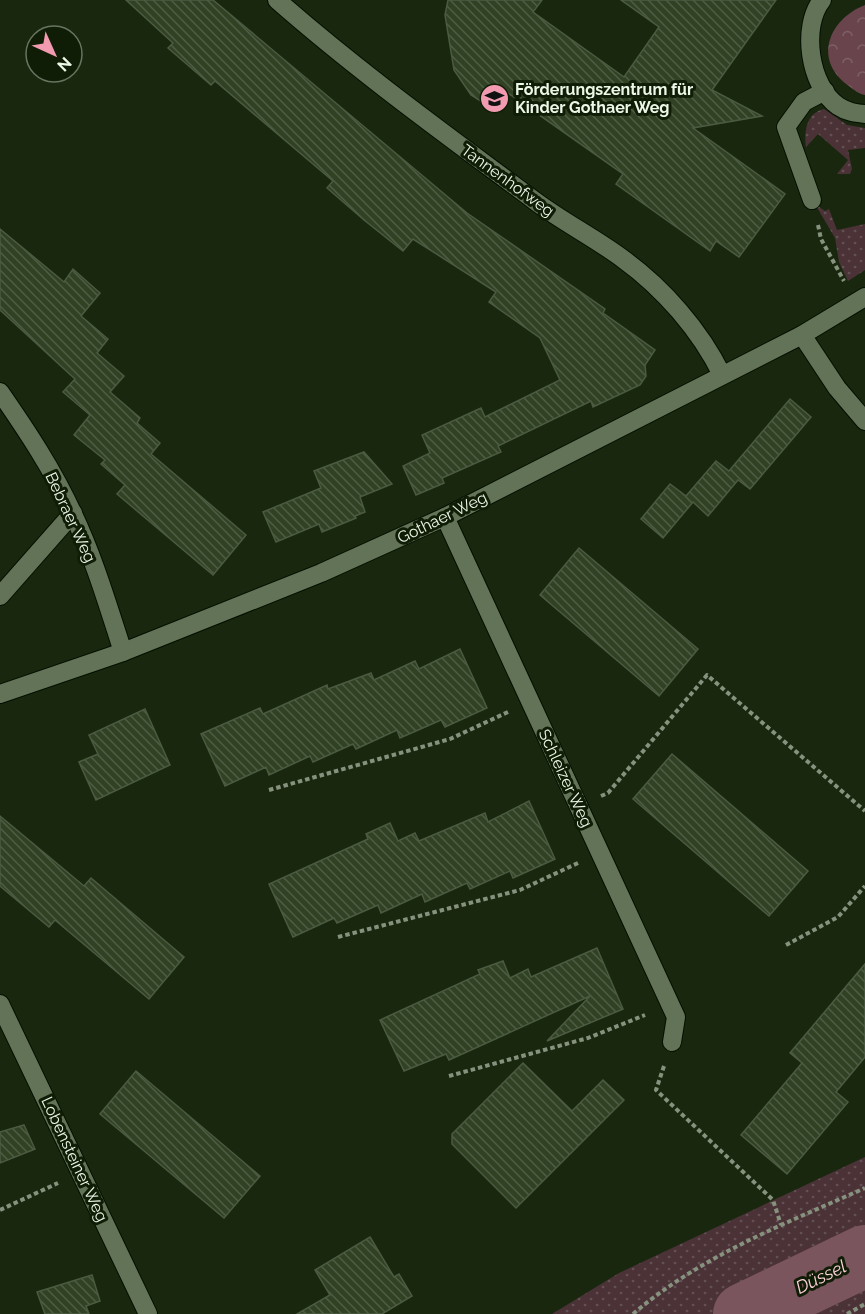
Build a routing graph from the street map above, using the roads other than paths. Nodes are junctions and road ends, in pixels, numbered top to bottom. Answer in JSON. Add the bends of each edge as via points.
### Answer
{"nodes":[{"id":1,"x":277,"y":0,"type":"edge"},
{"id":2,"x":812,"y":3,"type":"edge"},
{"id":3,"x":825,"y":91,"type":"junction"},
{"id":4,"x":865,"y":114,"type":"edge"},
{"id":5,"x":812,"y":200,"type":"road end"},
{"id":6,"x":860,"y":300,"type":"edge"},
{"id":7,"x":802,"y":335,"type":"junction"},
{"id":8,"x":722,"y":375,"type":"junction"},
{"id":9,"x":0,"y":392,"type":"edge"},
{"id":10,"x":865,"y":422,"type":"edge"},
{"id":11,"x":73,"y":513,"type":"junction"},
{"id":12,"x":445,"y":517,"type":"junction"},
{"id":13,"x":0,"y":596,"type":"edge"},
{"id":14,"x":123,"y":652,"type":"junction"},
{"id":15,"x":0,"y":694,"type":"edge"},
{"id":16,"x":0,"y":1004,"type":"edge"},
{"id":17,"x":672,"y":1042,"type":"road end"},
{"id":18,"x":148,"y":1314,"type":"edge"}],
"edges":[{"from":1,"to":8,"type":"street","name":"Tannenhofweg","via":[[351,64],[545,209],[649,280],[710,351]]},
{"from":2,"to":3,"type":"street","via":[[813,56],[818,80]]},
{"from":3,"to":4,"type":"street","via":[[837,105]]},
{"from":3,"to":5,"type":"street","via":[[804,102],[786,127]]},
{"from":6,"to":7,"type":"street","name":"Gothaer Weg"},
{"from":7,"to":8,"type":"street","name":"Gothaer Weg"},
{"from":7,"to":10,"type":"street"},
{"from":8,"to":12,"type":"street","name":"Gothaer Weg"},
{"from":9,"to":11,"type":"street","name":"Bebraer Weg","via":[[37,445]]},
{"from":11,"to":13,"type":"street"},
{"from":11,"to":14,"type":"street","name":"Bebraer Weg"},
{"from":12,"to":14,"type":"street","name":"Gothaer Weg","via":[[321,573]]},
{"from":12,"to":17,"type":"street","name":"Schleizer Weg","via":[[671,1005],[676,1017]]},
{"from":14,"to":15,"type":"street","name":"Gothaer Weg"},
{"from":16,"to":18,"type":"street","name":"Lobensteiner Weg"}]}
